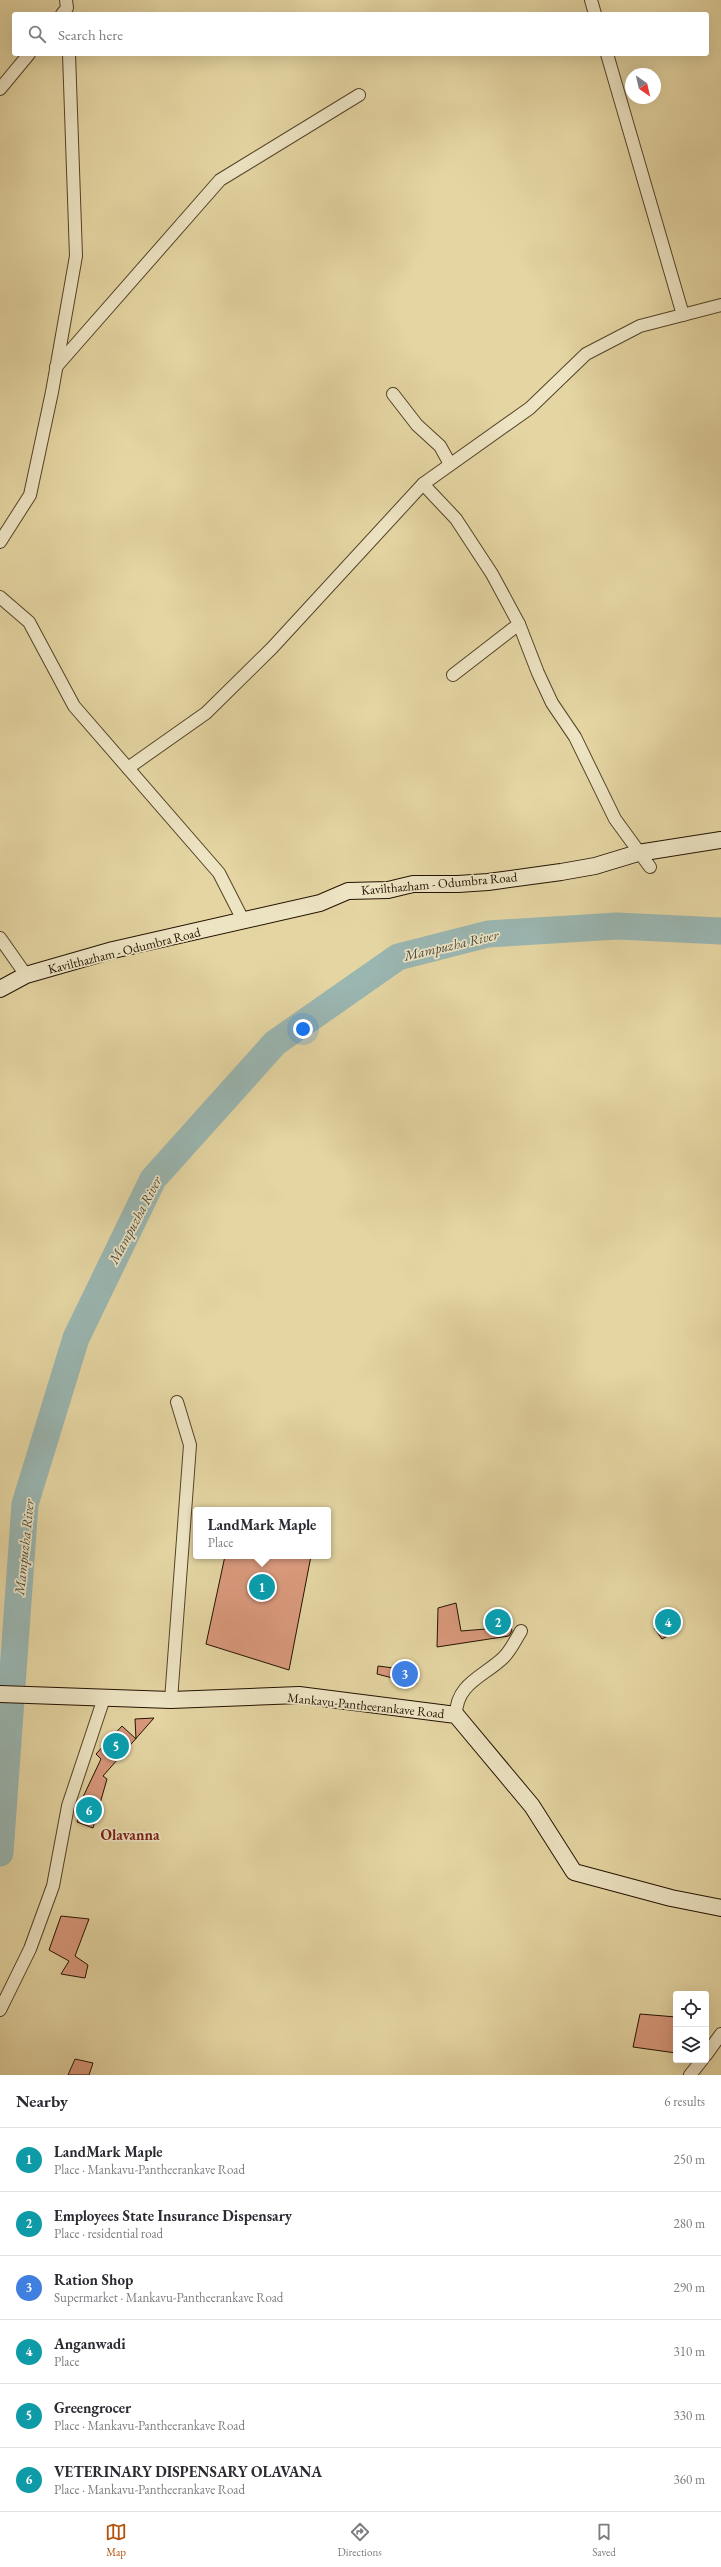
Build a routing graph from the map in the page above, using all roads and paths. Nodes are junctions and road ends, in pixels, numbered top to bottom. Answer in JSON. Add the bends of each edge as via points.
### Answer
{"nodes":[{"id":1,"x":591,"y":0,"type":"edge"},
{"id":2,"x":594,"y":12,"type":"edge"},
{"id":3,"x":27,"y":56,"type":"edge"},
{"id":4,"x":69,"y":56,"type":"edge"},
{"id":5,"x":608,"y":56,"type":"edge"},
{"id":6,"x":0,"y":89,"type":"edge"},
{"id":7,"x":359,"y":95,"type":"dead end"},
{"id":8,"x":721,"y":305,"type":"edge"},
{"id":9,"x":683,"y":315,"type":"junction"},
{"id":10,"x":56,"y":367,"type":"junction"},
{"id":11,"x":393,"y":394,"type":"dead end"},
{"id":12,"x":450,"y":464,"type":"junction"},
{"id":13,"x":423,"y":484,"type":"junction"},
{"id":14,"x":0,"y":542,"type":"edge"},
{"id":15,"x":0,"y":597,"type":"edge"},
{"id":16,"x":519,"y":624,"type":"junction"},
{"id":17,"x":453,"y":675,"type":"dead end"},
{"id":18,"x":128,"y":768,"type":"junction"},
{"id":19,"x":721,"y":840,"type":"edge"},
{"id":20,"x":638,"y":853,"type":"junction"},
{"id":21,"x":650,"y":867,"type":"dead end"},
{"id":22,"x":243,"y":920,"type":"junction"},
{"id":23,"x":0,"y":938,"type":"edge"},
{"id":24,"x":26,"y":976,"type":"junction"},
{"id":25,"x":0,"y":989,"type":"edge"},
{"id":26,"x":177,"y":1402,"type":"dead end"},
{"id":27,"x":521,"y":1631,"type":"dead end"},
{"id":28,"x":0,"y":1694,"type":"edge"},
{"id":29,"x":104,"y":1698,"type":"junction"},
{"id":30,"x":170,"y":1700,"type":"junction"},
{"id":31,"x":456,"y":1715,"type":"junction"},
{"id":32,"x":721,"y":1908,"type":"edge"},
{"id":33,"x":0,"y":2010,"type":"edge"},
{"id":34,"x":721,"y":2034,"type":"edge"},
{"id":35,"x":709,"y":2051,"type":"edge"},
{"id":36,"x":700,"y":2063,"type":"edge"},
{"id":37,"x":690,"y":2075,"type":"edge"}],
"edges":[{"from":1,"to":2,"type":"street"},
{"from":3,"to":6,"type":"street"},
{"from":4,"to":10,"type":"street","via":[[76,256]]},
{"from":5,"to":9,"type":"street"},
{"from":7,"to":10,"type":"street","via":[[220,180]]},
{"from":8,"to":9,"type":"street"},
{"from":9,"to":12,"type":"street","via":[[640,326],[586,354],[530,408]]},
{"from":10,"to":14,"type":"street","via":[[30,495]]},
{"from":11,"to":12,"type":"street","via":[[417,425],[440,446]]},
{"from":12,"to":13,"type":"street"},
{"from":13,"to":16,"type":"street","via":[[456,519],[492,574]]},
{"from":13,"to":18,"type":"street","via":[[272,648],[206,713]]},
{"from":15,"to":18,"type":"street","via":[[29,622],[74,706]]},
{"from":16,"to":17,"type":"street"},
{"from":16,"to":20,"type":"street","via":[[552,703],[575,736],[615,819]]},
{"from":18,"to":22,"type":"street","via":[[219,873]]},
{"from":19,"to":20,"type":"main road","name":"Kavilthazham - Odumbra Road"},
{"from":20,"to":21,"type":"street"},
{"from":20,"to":22,"type":"main road","name":"Kavilthazham - Odumbra Road","via":[[595,866],[488,882],[412,884],[388,890],[348,891],[320,903]]},
{"from":22,"to":24,"type":"main road","name":"Kavilthazham - Odumbra Road","via":[[113,950]]},
{"from":23,"to":24,"type":"street"},
{"from":24,"to":25,"type":"main road","name":"Kavilthazham - Odumbra Road"},
{"from":26,"to":30,"type":"street","via":[[190,1445]]},
{"from":27,"to":31,"type":"street","via":[[505,1656],[476,1677],[456,1701]]},
{"from":28,"to":29,"type":"main road","name":"Mankavu-Pantheerankave Road"},
{"from":29,"to":30,"type":"main road","name":"Mankavu-Pantheerankave Road"},
{"from":29,"to":33,"type":"street","via":[[68,1806],[53,1886],[30,1949]]},
{"from":30,"to":31,"type":"main road","name":"Mankavu-Pantheerankave Road","via":[[299,1695]]},
{"from":31,"to":32,"type":"main road","name":"Mankavu-Pantheerankave Road","via":[[532,1806],[574,1872],[671,1898]]},
{"from":34,"to":35,"type":"street"},
{"from":36,"to":37,"type":"street"}]}
